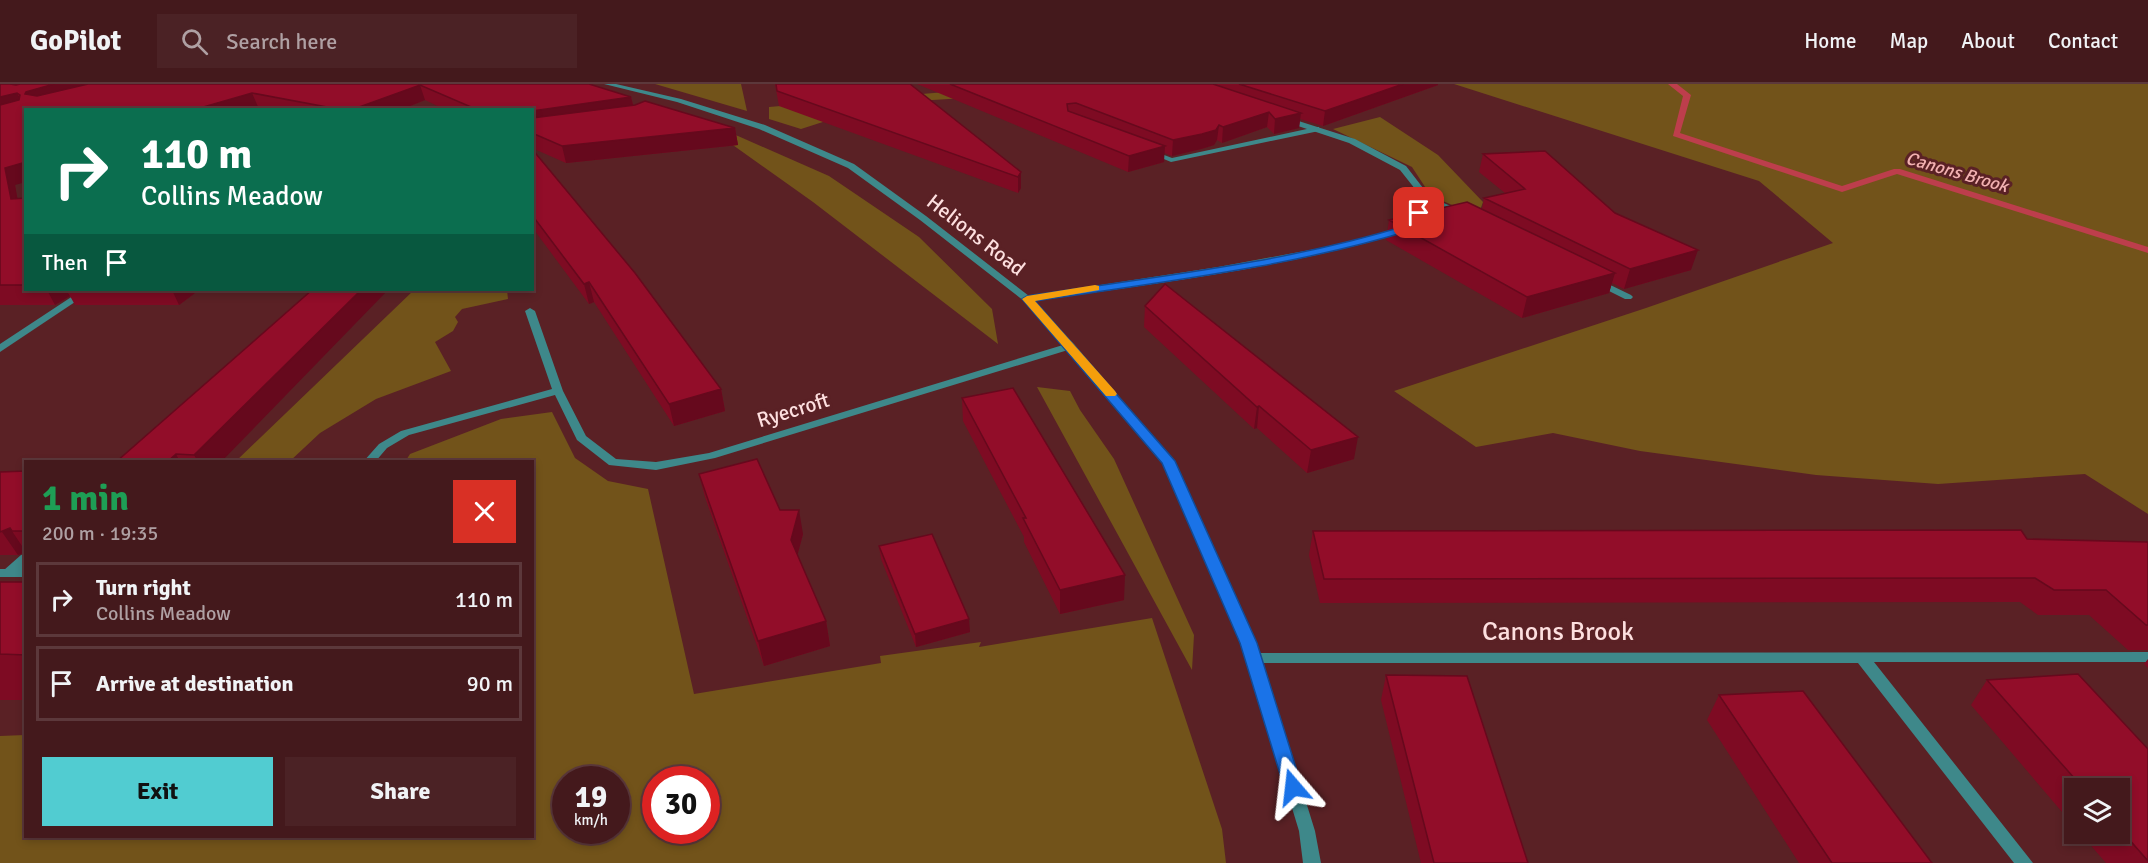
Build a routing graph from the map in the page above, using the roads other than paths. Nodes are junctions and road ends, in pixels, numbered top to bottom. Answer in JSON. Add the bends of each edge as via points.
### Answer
{"nodes":[{"id":1,"x":607,"y":84,"type":"edge"},
{"id":2,"x":1282,"y":118,"type":"edge"},
{"id":3,"x":1316,"y":129,"type":"junction"},
{"id":4,"x":1138,"y":147,"type":"edge"},
{"id":5,"x":1427,"y":199,"type":"junction"},
{"id":6,"x":1465,"y":215,"type":"edge"},
{"id":7,"x":1587,"y":276,"type":"edge"},
{"id":8,"x":87,"y":291,"type":"edge"},
{"id":9,"x":1628,"y":297,"type":"dead end"},
{"id":10,"x":1027,"y":299,"type":"junction"},
{"id":11,"x":530,"y":311,"type":"dead end"},
{"id":12,"x":1070,"y":346,"type":"junction"},
{"id":13,"x":0,"y":349,"type":"edge"},
{"id":14,"x":558,"y":391,"type":"junction"},
{"id":15,"x":371,"y":460,"type":"edge"},
{"id":16,"x":24,"y":559,"type":"edge"},
{"id":17,"x":4,"y":573,"type":"edge"},
{"id":18,"x":24,"y":573,"type":"edge"},
{"id":19,"x":1862,"y":657,"type":"junction"},
{"id":20,"x":2148,"y":657,"type":"edge"},
{"id":21,"x":1253,"y":658,"type":"junction"},
{"id":22,"x":1312,"y":863,"type":"edge"},
{"id":23,"x":2024,"y":863,"type":"edge"}],
"edges":[{"from":1,"to":10,"type":"street","name":"Helions Road","via":[[762,127],[851,166]]},
{"from":2,"to":3,"type":"street"},
{"from":3,"to":4,"type":"street","via":[[1171,160]]},
{"from":3,"to":5,"type":"street","via":[[1352,141],[1403,168]]},
{"from":5,"to":6,"type":"street"},
{"from":5,"to":10,"type":"street","via":[[1412,227],[1361,243]]},
{"from":7,"to":9,"type":"street"},
{"from":8,"to":13,"type":"street"},
{"from":10,"to":12,"type":"street","name":"Helions Road"},
{"from":11,"to":14,"type":"street","name":"Ryecroft"},
{"from":12,"to":14,"type":"street","name":"Ryecroft","via":[[711,456],[656,466],[613,462],[581,438]]},
{"from":12,"to":21,"type":"street","name":"Helions Road","via":[[1168,461]]},
{"from":14,"to":15,"type":"street","via":[[405,433],[383,446]]},
{"from":16,"to":17,"type":"street"},
{"from":17,"to":18,"type":"street"},
{"from":19,"to":20,"type":"street","name":"Canons Brook"},
{"from":19,"to":21,"type":"street","name":"Canons Brook"},
{"from":19,"to":23,"type":"street"},
{"from":21,"to":22,"type":"street","name":"Helions Road","via":[[1306,831]]}]}
